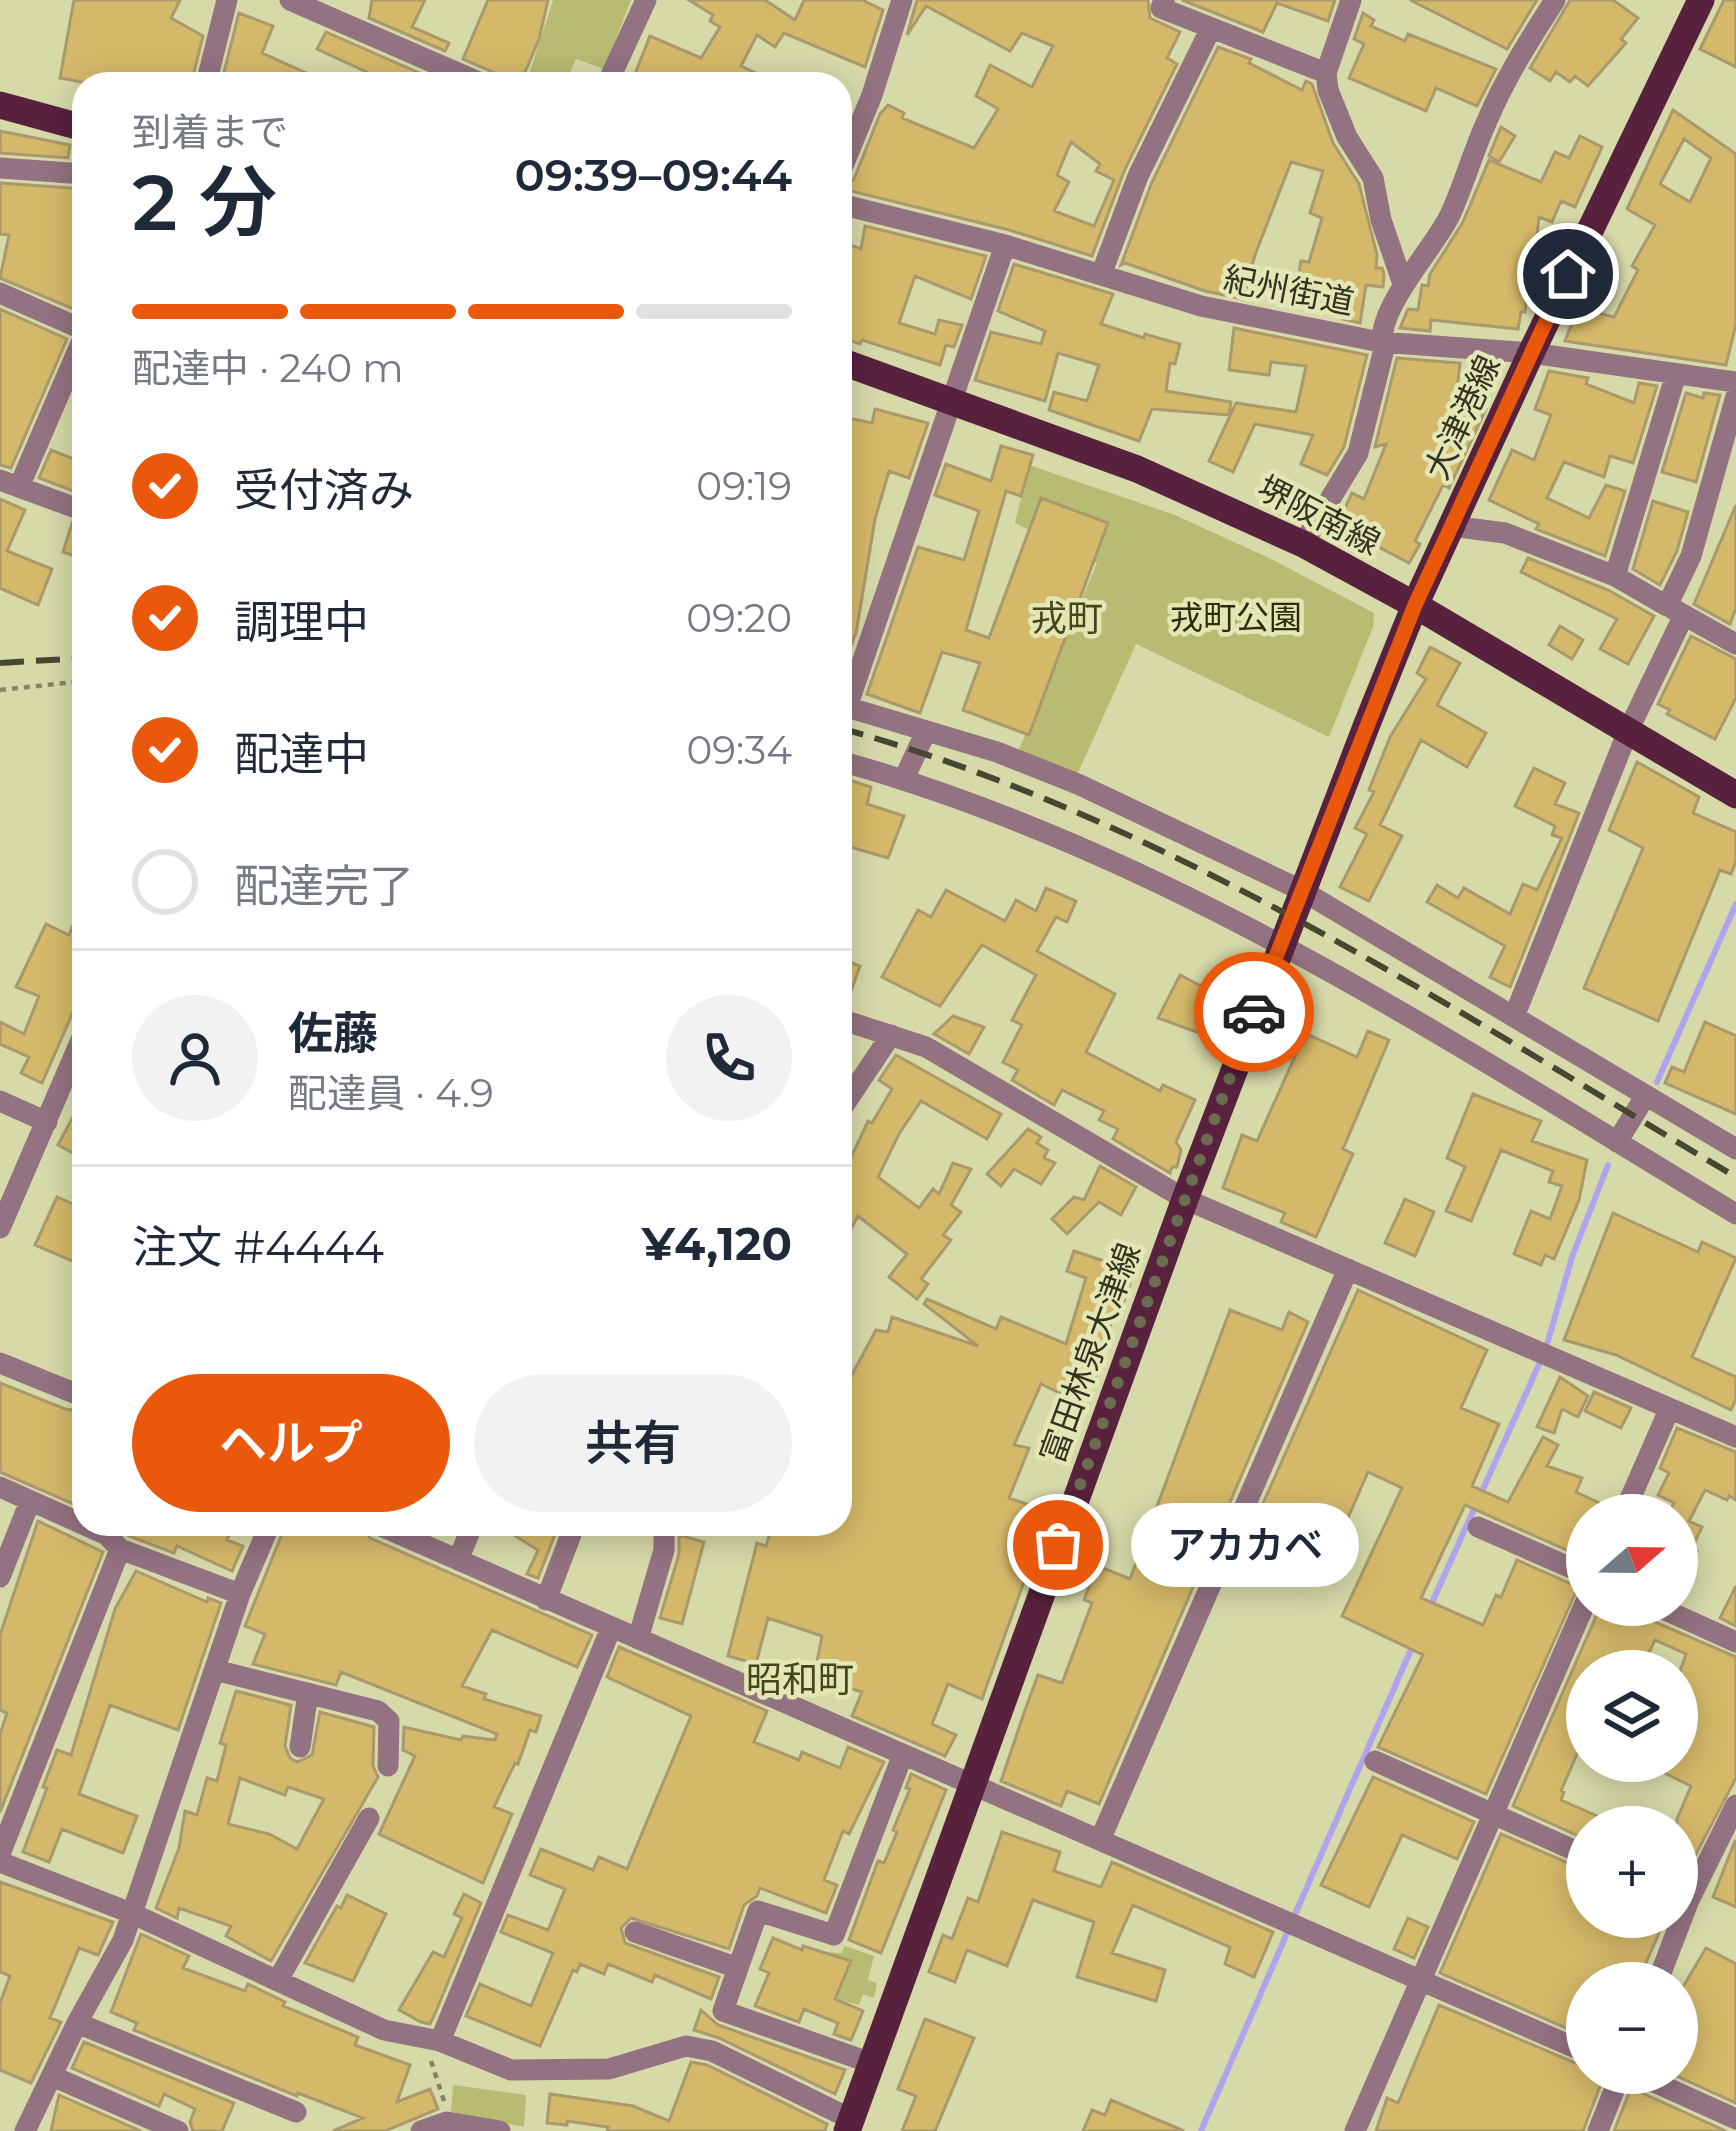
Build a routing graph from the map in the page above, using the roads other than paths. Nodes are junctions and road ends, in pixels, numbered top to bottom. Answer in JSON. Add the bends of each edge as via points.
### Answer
{"nodes":[{"id":1,"x":227,"y":0,"type":"edge"},
{"id":2,"x":290,"y":0,"type":"edge"},
{"id":3,"x":646,"y":0,"type":"edge"},
{"id":4,"x":902,"y":0,"type":"edge"},
{"id":5,"x":1164,"y":0,"type":"edge"},
{"id":6,"x":1351,"y":0,"type":"edge"},
{"id":7,"x":1555,"y":0,"type":"edge"},
{"id":8,"x":1701,"y":0,"type":"edge"},
{"id":9,"x":1211,"y":28,"type":"junction"},
{"id":10,"x":209,"y":72,"type":"edge"},
{"id":11,"x":455,"y":72,"type":"edge"},
{"id":12,"x":613,"y":72,"type":"edge"},
{"id":13,"x":1326,"y":73,"type":"junction"},
{"id":14,"x":0,"y":105,"type":"edge"},
{"id":15,"x":72,"y":125,"type":"edge"},
{"id":16,"x":852,"y":144,"type":"edge"},
{"id":17,"x":0,"y":168,"type":"edge"},
{"id":18,"x":72,"y":173,"type":"edge"},
{"id":19,"x":852,"y":207,"type":"edge"},
{"id":20,"x":1005,"y":245,"type":"junction"},
{"id":21,"x":1101,"y":275,"type":"junction"},
{"id":22,"x":1403,"y":284,"type":"junction"},
{"id":23,"x":0,"y":293,"type":"edge"},
{"id":24,"x":72,"y":327,"type":"edge"},
{"id":25,"x":1381,"y":342,"type":"junction"},
{"id":26,"x":1531,"y":353,"type":"junction"},
{"id":27,"x":72,"y":357,"type":"edge"},
{"id":28,"x":852,"y":365,"type":"edge"},
{"id":29,"x":1676,"y":374,"type":"junction"},
{"id":30,"x":1736,"y":382,"type":"edge"},
{"id":31,"x":1736,"y":396,"type":"edge"},
{"id":32,"x":952,"y":401,"type":"junction"},
{"id":33,"x":9,"y":484,"type":"edge"},
{"id":34,"x":72,"y":507,"type":"edge"},
{"id":35,"x":1451,"y":526,"type":"junction"},
{"id":36,"x":1303,"y":544,"type":"junction"},
{"id":37,"x":1615,"y":576,"type":"junction"},
{"id":38,"x":1415,"y":605,"type":"junction"},
{"id":39,"x":1675,"y":610,"type":"junction"},
{"id":40,"x":1736,"y":644,"type":"edge"},
{"id":41,"x":852,"y":681,"type":"edge"},
{"id":42,"x":852,"y":709,"type":"edge"},
{"id":43,"x":926,"y":731,"type":"junction"},
{"id":44,"x":1628,"y":731,"type":"junction"},
{"id":45,"x":852,"y":764,"type":"edge"},
{"id":46,"x":904,"y":779,"type":"junction"},
{"id":47,"x":1736,"y":795,"type":"edge"},
{"id":48,"x":1301,"y":890,"type":"junction"},
{"id":49,"x":1280,"y":943,"type":"junction"},
{"id":50,"x":1514,"y":1017,"type":"junction"},
{"id":51,"x":852,"y":1023,"type":"edge"},
{"id":52,"x":891,"y":1036,"type":"junction"},
{"id":53,"x":72,"y":1062,"type":"edge"},
{"id":54,"x":852,"y":1093,"type":"edge"},
{"id":55,"x":1646,"y":1095,"type":"junction"},
{"id":56,"x":0,"y":1101,"type":"edge"},
{"id":57,"x":47,"y":1123,"type":"junction"},
{"id":58,"x":1617,"y":1142,"type":"junction"},
{"id":59,"x":1736,"y":1149,"type":"edge"},
{"id":60,"x":1185,"y":1199,"type":"junction"},
{"id":61,"x":1736,"y":1214,"type":"edge"},
{"id":62,"x":0,"y":1228,"type":"edge"},
{"id":63,"x":1348,"y":1269,"type":"junction"},
{"id":64,"x":0,"y":1363,"type":"edge"},
{"id":65,"x":72,"y":1392,"type":"edge"},
{"id":66,"x":1670,"y":1410,"type":"junction"},
{"id":67,"x":1736,"y":1437,"type":"edge"},
{"id":68,"x":0,"y":1487,"type":"edge"},
{"id":69,"x":1632,"y":1494,"type":"edge"},
{"id":70,"x":30,"y":1501,"type":"junction"},
{"id":71,"x":72,"y":1520,"type":"edge"},
{"id":72,"x":1478,"y":1527,"type":"dead end"},
{"id":73,"x":108,"y":1536,"type":"edge"},
{"id":74,"x":265,"y":1536,"type":"edge"},
{"id":75,"x":403,"y":1536,"type":"edge"},
{"id":76,"x":468,"y":1536,"type":"edge"},
{"id":77,"x":570,"y":1536,"type":"edge"},
{"id":78,"x":664,"y":1536,"type":"edge"},
{"id":79,"x":120,"y":1549,"type":"junction"},
{"id":80,"x":458,"y":1560,"type":"junction"},
{"id":81,"x":1566,"y":1566,"type":"edge"},
{"id":82,"x":0,"y":1577,"type":"edge"},
{"id":83,"x":240,"y":1594,"type":"junction"},
{"id":84,"x":546,"y":1600,"type":"junction"},
{"id":85,"x":1698,"y":1625,"type":"edge"},
{"id":86,"x":1575,"y":1626,"type":"edge"},
{"id":87,"x":611,"y":1628,"type":"junction"},
{"id":88,"x":638,"y":1639,"type":"junction"},
{"id":89,"x":1736,"y":1642,"type":"edge"},
{"id":90,"x":215,"y":1670,"type":"junction"},
{"id":91,"x":308,"y":1693,"type":"junction"},
{"id":92,"x":300,"y":1747,"type":"dead end"},
{"id":93,"x":903,"y":1754,"type":"junction"},
{"id":94,"x":1375,"y":1761,"type":"dead end"},
{"id":95,"x":388,"y":1766,"type":"dead end"},
{"id":96,"x":973,"y":1784,"type":"junction"},
{"id":97,"x":1736,"y":1805,"type":"edge"},
{"id":98,"x":1493,"y":1815,"type":"junction"},
{"id":99,"x":370,"y":1818,"type":"dead end"},
{"id":100,"x":1100,"y":1840,"type":"junction"},
{"id":101,"x":1566,"y":1847,"type":"edge"},
{"id":102,"x":0,"y":1858,"type":"edge"},
{"id":103,"x":1698,"y":1872,"type":"edge"},
{"id":104,"x":130,"y":1913,"type":"junction"},
{"id":105,"x":634,"y":1932,"type":"dead end"},
{"id":106,"x":738,"y":1968,"type":"junction"},
{"id":107,"x":278,"y":1981,"type":"junction"},
{"id":108,"x":1420,"y":1982,"type":"junction"},
{"id":109,"x":77,"y":2023,"type":"junction"},
{"id":110,"x":433,"y":2040,"type":"junction"},
{"id":111,"x":1566,"y":2044,"type":"edge"},
{"id":112,"x":871,"y":2063,"type":"junction"},
{"id":113,"x":52,"y":2076,"type":"junction"},
{"id":114,"x":1613,"y":2094,"type":"edge"},
{"id":115,"x":1681,"y":2094,"type":"edge"},
{"id":116,"x":296,"y":2112,"type":"dead end"},
{"id":117,"x":1736,"y":2119,"type":"edge"},
{"id":118,"x":849,"y":2125,"type":"edge"},
{"id":119,"x":438,"y":2127,"type":"edge"},
{"id":120,"x":25,"y":2131,"type":"edge"},
{"id":121,"x":178,"y":2131,"type":"edge"},
{"id":122,"x":500,"y":2131,"type":"edge"},
{"id":123,"x":1355,"y":2131,"type":"edge"},
{"id":124,"x":1598,"y":2131,"type":"edge"}],
"edges":[{"from":1,"to":10,"type":"street"},
{"from":2,"to":11,"type":"street"},
{"from":3,"to":12,"type":"street"},
{"from":4,"to":16,"type":"street"},
{"from":5,"to":9,"type":"street","via":[[1161,8]]},
{"from":6,"to":13,"type":"street"},
{"from":7,"to":22,"type":"street","via":[[1487,120],[1449,219]]},
{"from":8,"to":26,"type":"main road","name":"大津港線"},
{"from":9,"to":13,"type":"street"},
{"from":9,"to":21,"type":"street","via":[[1138,176]]},
{"from":13,"to":22,"type":"street","via":[[1347,136],[1373,178]]},
{"from":14,"to":15,"type":"main road"},
{"from":17,"to":18,"type":"street"},
{"from":19,"to":20,"type":"street","name":"紀州街道"},
{"from":20,"to":21,"type":"street","name":"紀州街道"},
{"from":20,"to":32,"type":"street"},
{"from":21,"to":25,"type":"street","name":"紀州街道","via":[[1201,306]]},
{"from":22,"to":25,"type":"street"},
{"from":23,"to":24,"type":"street"},
{"from":25,"to":26,"type":"street","name":"紀州街道"},
{"from":25,"to":36,"type":"street","via":[[1358,453]]},
{"from":26,"to":29,"type":"street","name":"紀州街道"},
{"from":26,"to":35,"type":"main road","name":"大津港線"},
{"from":27,"to":33,"type":"street"},
{"from":28,"to":32,"type":"main road","name":"堺阪南線"},
{"from":29,"to":30,"type":"street","name":"紀州街道"},
{"from":29,"to":37,"type":"street"},
{"from":31,"to":39,"type":"street"},
{"from":32,"to":36,"type":"main road","name":"堺阪南線","via":[[1137,469]]},
{"from":32,"to":41,"type":"street"},
{"from":33,"to":34,"type":"street"},
{"from":35,"to":37,"type":"street","via":[[1505,533]]},
{"from":35,"to":38,"type":"main road","name":"大津港線"},
{"from":36,"to":38,"type":"main road","name":"堺阪南線"},
{"from":37,"to":39,"type":"street"},
{"from":38,"to":44,"type":"main road","name":"堺阪南線"},
{"from":38,"to":48,"type":"main road","name":"富田林泉大津線"},
{"from":39,"to":40,"type":"street"},
{"from":39,"to":44,"type":"street"},
{"from":42,"to":43,"type":"street"},
{"from":43,"to":46,"type":"street"},
{"from":43,"to":48,"type":"street","via":[[1080,785]]},
{"from":44,"to":47,"type":"main road","name":"堺阪南線"},
{"from":44,"to":50,"type":"street"},
{"from":45,"to":46,"type":"street"},
{"from":46,"to":49,"type":"street","via":[[1060,837]]},
{"from":48,"to":49,"type":"main road","name":"富田林泉大津線"},
{"from":48,"to":50,"type":"street"},
{"from":49,"to":58,"type":"street"},
{"from":49,"to":60,"type":"main road","name":"富田林泉大津線"},
{"from":50,"to":55,"type":"street"},
{"from":51,"to":52,"type":"street"},
{"from":52,"to":54,"type":"street"},
{"from":52,"to":60,"type":"street","via":[[926,1046]]},
{"from":53,"to":57,"type":"street"},
{"from":55,"to":58,"type":"street"},
{"from":55,"to":59,"type":"street"},
{"from":56,"to":57,"type":"street"},
{"from":57,"to":62,"type":"street"},
{"from":58,"to":61,"type":"street"},
{"from":60,"to":63,"type":"street"},
{"from":60,"to":96,"type":"main road","name":"富田林泉大津線"},
{"from":63,"to":66,"type":"street"},
{"from":63,"to":100,"type":"street"},
{"from":64,"to":65,"type":"street"},
{"from":66,"to":67,"type":"street"},
{"from":66,"to":69,"type":"street"},
{"from":68,"to":70,"type":"street"},
{"from":70,"to":71,"type":"street"},
{"from":70,"to":82,"type":"street"},
{"from":72,"to":81,"type":"street"},
{"from":73,"to":79,"type":"street"},
{"from":74,"to":83,"type":"street"},
{"from":75,"to":80,"type":"street"},
{"from":76,"to":80,"type":"street"},
{"from":77,"to":84,"type":"street"},
{"from":78,"to":88,"type":"street"},
{"from":79,"to":83,"type":"street"},
{"from":79,"to":102,"type":"street"},
{"from":80,"to":84,"type":"street"},
{"from":83,"to":90,"type":"street"},
{"from":84,"to":87,"type":"street"},
{"from":85,"to":89,"type":"street"},
{"from":86,"to":98,"type":"street"},
{"from":87,"to":88,"type":"street"},
{"from":87,"to":110,"type":"street"},
{"from":88,"to":93,"type":"street"},
{"from":90,"to":91,"type":"street"},
{"from":90,"to":104,"type":"street"},
{"from":91,"to":92,"type":"street"},
{"from":91,"to":95,"type":"street","via":[[378,1711],[388,1721]]},
{"from":93,"to":96,"type":"street"},
{"from":93,"to":106,"type":"street","via":[[834,1935],[758,1911]]},
{"from":94,"to":98,"type":"street"},
{"from":96,"to":100,"type":"street"},
{"from":96,"to":112,"type":"main road","name":"富田林泉大津線"},
{"from":97,"to":103,"type":"street"},
{"from":98,"to":101,"type":"street"},
{"from":98,"to":108,"type":"street"},
{"from":99,"to":107,"type":"street"},
{"from":100,"to":108,"type":"street"},
{"from":102,"to":104,"type":"street"},
{"from":104,"to":107,"type":"street"},
{"from":104,"to":109,"type":"street"},
{"from":105,"to":106,"type":"street"},
{"from":106,"to":112,"type":"street","via":[[723,2011]]},
{"from":107,"to":110,"type":"street","via":[[383,2030]]},
{"from":108,"to":111,"type":"street"},
{"from":108,"to":123,"type":"street"},
{"from":109,"to":113,"type":"street"},
{"from":109,"to":116,"type":"street"},
{"from":110,"to":118,"type":"street","via":[[511,2071],[609,2069],[686,2046],[712,2051]]},
{"from":112,"to":118,"type":"main road","name":"富田林泉大津線"},
{"from":113,"to":120,"type":"street"},
{"from":113,"to":121,"type":"street"},
{"from":114,"to":124,"type":"street"},
{"from":115,"to":117,"type":"street"},
{"from":119,"to":122,"type":"street"}]}
